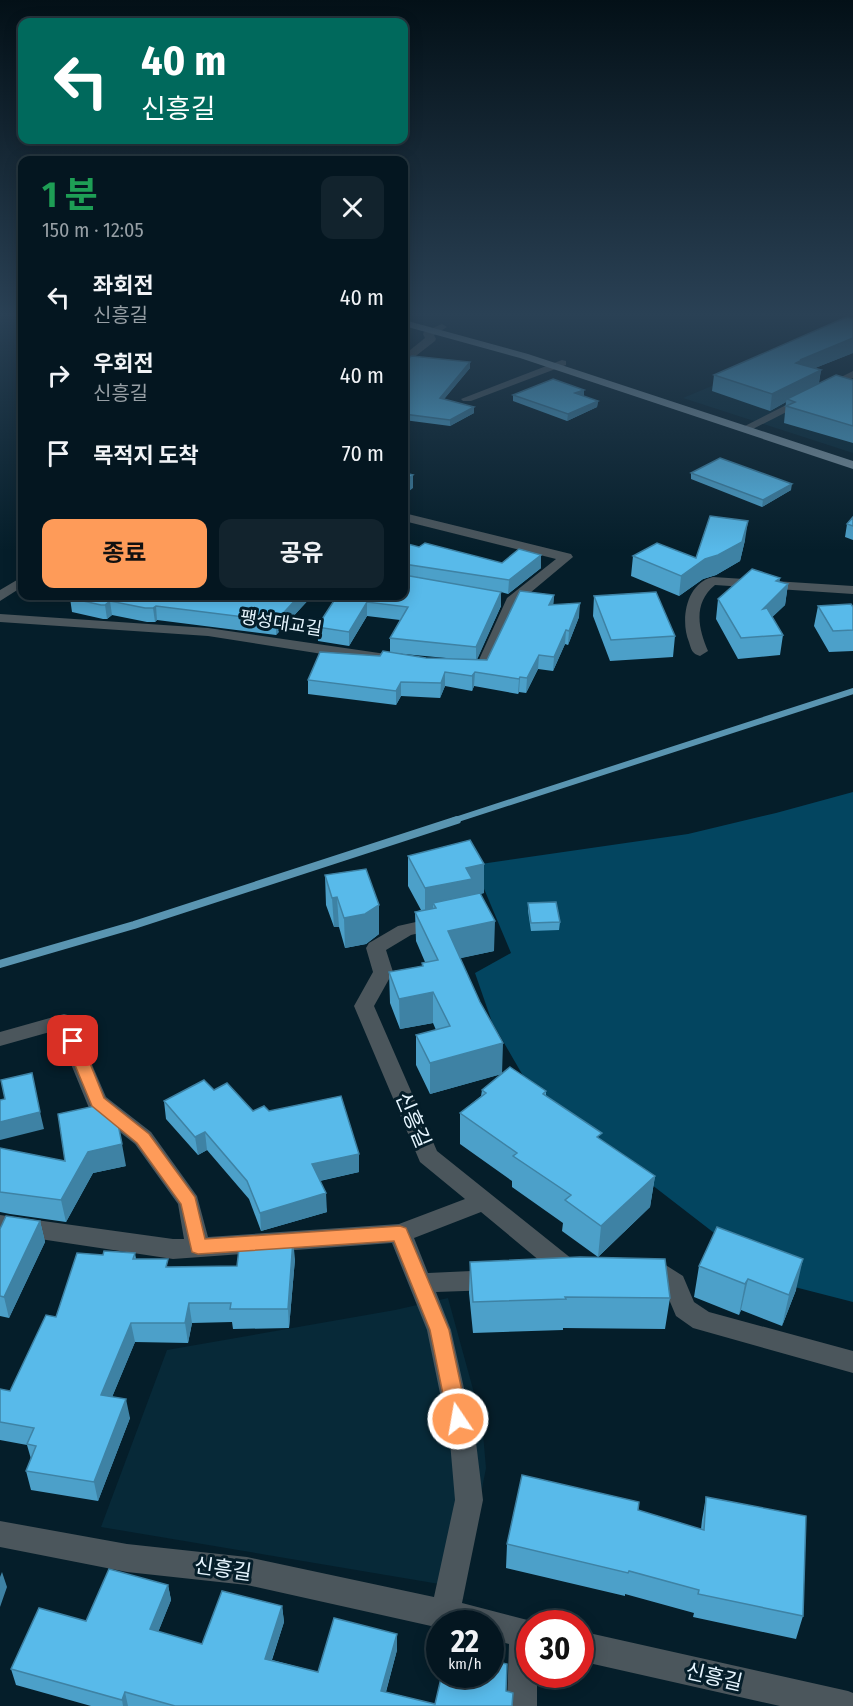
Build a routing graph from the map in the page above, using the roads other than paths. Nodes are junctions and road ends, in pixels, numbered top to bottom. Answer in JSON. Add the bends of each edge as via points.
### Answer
{"nodes":[{"id":1,"x":486,"y":392,"type":"edge"},
{"id":2,"x":641,"y":392,"type":"edge"},
{"id":3,"x":818,"y":392,"type":"edge"},
{"id":4,"x":467,"y":399,"type":"dead end"},
{"id":5,"x":748,"y":427,"type":"junction"},
{"id":6,"x":853,"y":458,"type":"edge"},
{"id":7,"x":853,"y":465,"type":"edge"},
{"id":8,"x":408,"y":518,"type":"edge"},
{"id":9,"x":18,"y":584,"type":"edge"},
{"id":10,"x":853,"y":590,"type":"edge"},
{"id":11,"x":0,"y":597,"type":"edge"},
{"id":12,"x":0,"y":618,"type":"edge"},
{"id":13,"x":700,"y":651,"type":"dead end"},
{"id":14,"x":403,"y":661,"type":"edge"},
{"id":15,"x":459,"y":667,"type":"edge"},
{"id":16,"x":459,"y":919,"type":"edge"},
{"id":17,"x":0,"y":1039,"type":"edge"},
{"id":18,"x":483,"y":1202,"type":"junction"},
{"id":19,"x":0,"y":1224,"type":"edge"},
{"id":20,"x":400,"y":1233,"type":"junction"},
{"id":21,"x":198,"y":1247,"type":"junction"},
{"id":22,"x":597,"y":1272,"type":"junction"},
{"id":23,"x":539,"y":1277,"type":"edge"},
{"id":24,"x":515,"y":1278,"type":"edge"},
{"id":25,"x":420,"y":1283,"type":"junction"},
{"id":26,"x":853,"y":1362,"type":"edge"},
{"id":27,"x":0,"y":1534,"type":"edge"},
{"id":28,"x":431,"y":1610,"type":"edge"},
{"id":29,"x":446,"y":1610,"type":"edge"},
{"id":30,"x":594,"y":1649,"type":"edge"},
{"id":31,"x":521,"y":1688,"type":"edge"},
{"id":32,"x":522,"y":1706,"type":"edge"},
{"id":33,"x":848,"y":1706,"type":"edge"}],
"edges":[{"from":1,"to":4,"type":"street"},
{"from":2,"to":5,"type":"main road"},
{"from":3,"to":5,"type":"street"},
{"from":5,"to":6,"type":"main road"},
{"from":5,"to":7,"type":"main road"},
{"from":8,"to":15,"type":"street","via":[[566,557],[507,600],[482,669]]},
{"from":9,"to":11,"type":"street"},
{"from":10,"to":13,"type":"street","via":[[713,581],[707,584],[690,612],[691,629]]},
{"from":12,"to":14,"type":"street","name":"팽성대교길","via":[[208,632]]},
{"from":16,"to":18,"type":"street","name":"신흥길","via":[[405,930],[376,948],[383,972],[364,1006],[428,1156]]},
{"from":17,"to":21,"type":"street","via":[[64,1021],[97,1102],[143,1138],[189,1202]]},
{"from":18,"to":20,"type":"street"},
{"from":18,"to":22,"type":"street","name":"신흥길"},
{"from":19,"to":21,"type":"street","via":[[173,1249]]},
{"from":20,"to":21,"type":"street"},
{"from":20,"to":25,"type":"street"},
{"from":22,"to":23,"type":"street"},
{"from":22,"to":26,"type":"street","via":[[629,1267],[655,1271],[674,1283],[685,1309],[702,1321]]},
{"from":24,"to":25,"type":"street"},
{"from":25,"to":29,"type":"street","via":[[439,1330],[463,1442],[469,1500]]},
{"from":27,"to":28,"type":"street","name":"신흥길","via":[[127,1558],[247,1571]]},
{"from":30,"to":33,"type":"street","name":"신흥길"},
{"from":31,"to":32,"type":"street"}]}
